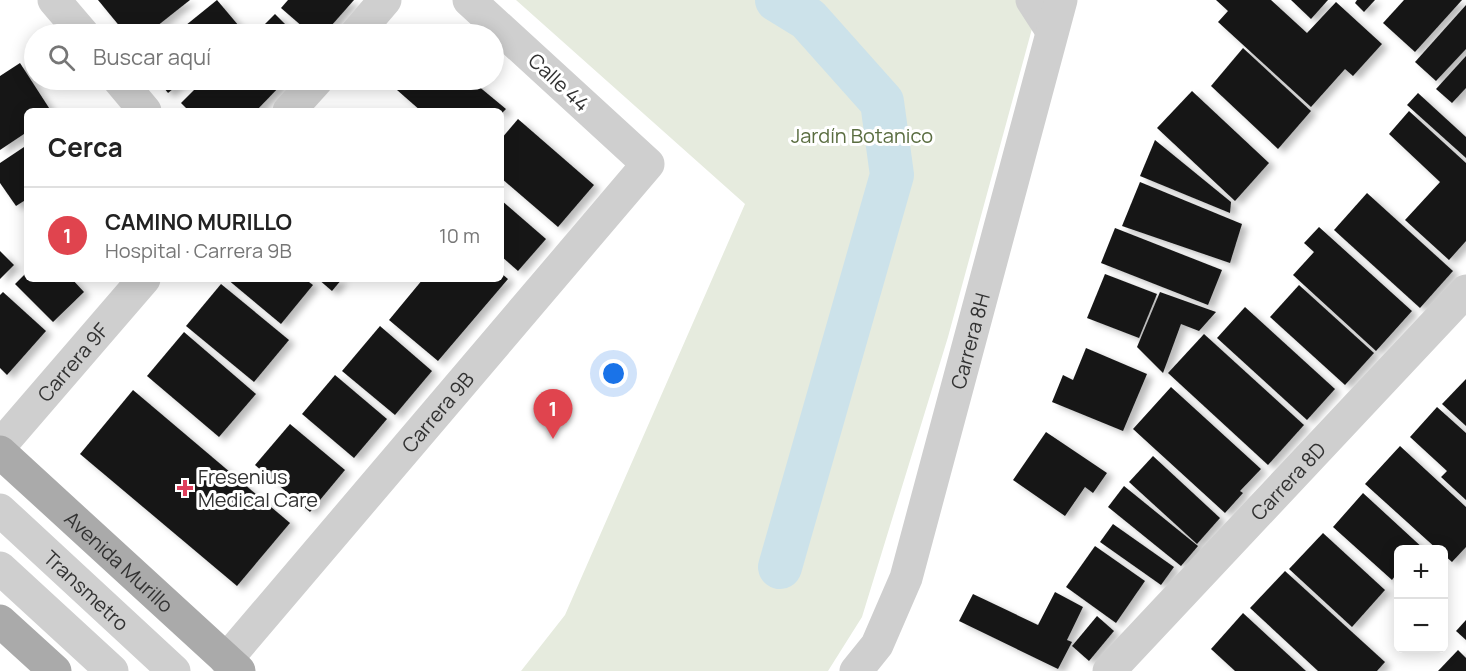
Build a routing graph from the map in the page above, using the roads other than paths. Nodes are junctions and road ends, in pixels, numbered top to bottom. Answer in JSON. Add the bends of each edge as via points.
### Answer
{"nodes":[{"id":1,"x":54,"y":0,"type":"edge"},
{"id":2,"x":386,"y":0,"type":"edge"},
{"id":3,"x":470,"y":0,"type":"edge"},
{"id":4,"x":1032,"y":0,"type":"edge"},
{"id":5,"x":1061,"y":0,"type":"edge"},
{"id":6,"x":74,"y":24,"type":"edge"},
{"id":7,"x":365,"y":24,"type":"edge"},
{"id":8,"x":496,"y":24,"type":"edge"},
{"id":9,"x":504,"y":31,"type":"edge"},
{"id":10,"x":1052,"y":31,"type":"junction"},
{"id":11,"x":127,"y":90,"type":"edge"},
{"id":12,"x":308,"y":90,"type":"edge"},
{"id":13,"x":142,"y":108,"type":"edge"},
{"id":14,"x":292,"y":108,"type":"edge"},
{"id":15,"x":648,"y":164,"type":"joint"},
{"id":16,"x":141,"y":282,"type":"edge"},
{"id":17,"x":1466,"y":291,"type":"edge"},
{"id":18,"x":0,"y":446,"type":"edge"},
{"id":19,"x":0,"y":452,"type":"edge"},
{"id":20,"x":0,"y":510,"type":"edge"},
{"id":21,"x":0,"y":568,"type":"edge"},
{"id":22,"x":0,"y":621,"type":"edge"},
{"id":23,"x":233,"y":665,"type":"edge"},
{"id":24,"x":55,"y":671,"type":"edge"},
{"id":25,"x":112,"y":671,"type":"edge"},
{"id":26,"x":174,"y":671,"type":"edge"},
{"id":27,"x":856,"y":671,"type":"edge"},
{"id":28,"x":1109,"y":671,"type":"edge"}],
"edges":[{"from":1,"to":6,"type":"street"},
{"from":2,"to":7,"type":"street"},
{"from":3,"to":8,"type":"street","name":"Calle 44"},
{"from":4,"to":10,"type":"street"},
{"from":5,"to":10,"type":"street","name":"Carrera 8H"},
{"from":9,"to":15,"type":"street","name":"Calle 44"},
{"from":10,"to":27,"type":"street","name":"Carrera 8H","via":[[906,578],[877,645]]},
{"from":11,"to":13,"type":"street"},
{"from":12,"to":14,"type":"street"},
{"from":15,"to":23,"type":"street","name":"Carrera 9B"},
{"from":16,"to":18,"type":"street","name":"Carrera 9F"},
{"from":17,"to":28,"type":"street","name":"Carrera 8D"},
{"from":19,"to":23,"type":"main road","name":"Avenida Murillo"},
{"from":20,"to":26,"type":"street","name":"Transmetro"},
{"from":21,"to":25,"type":"street"},
{"from":22,"to":24,"type":"main road"}]}
